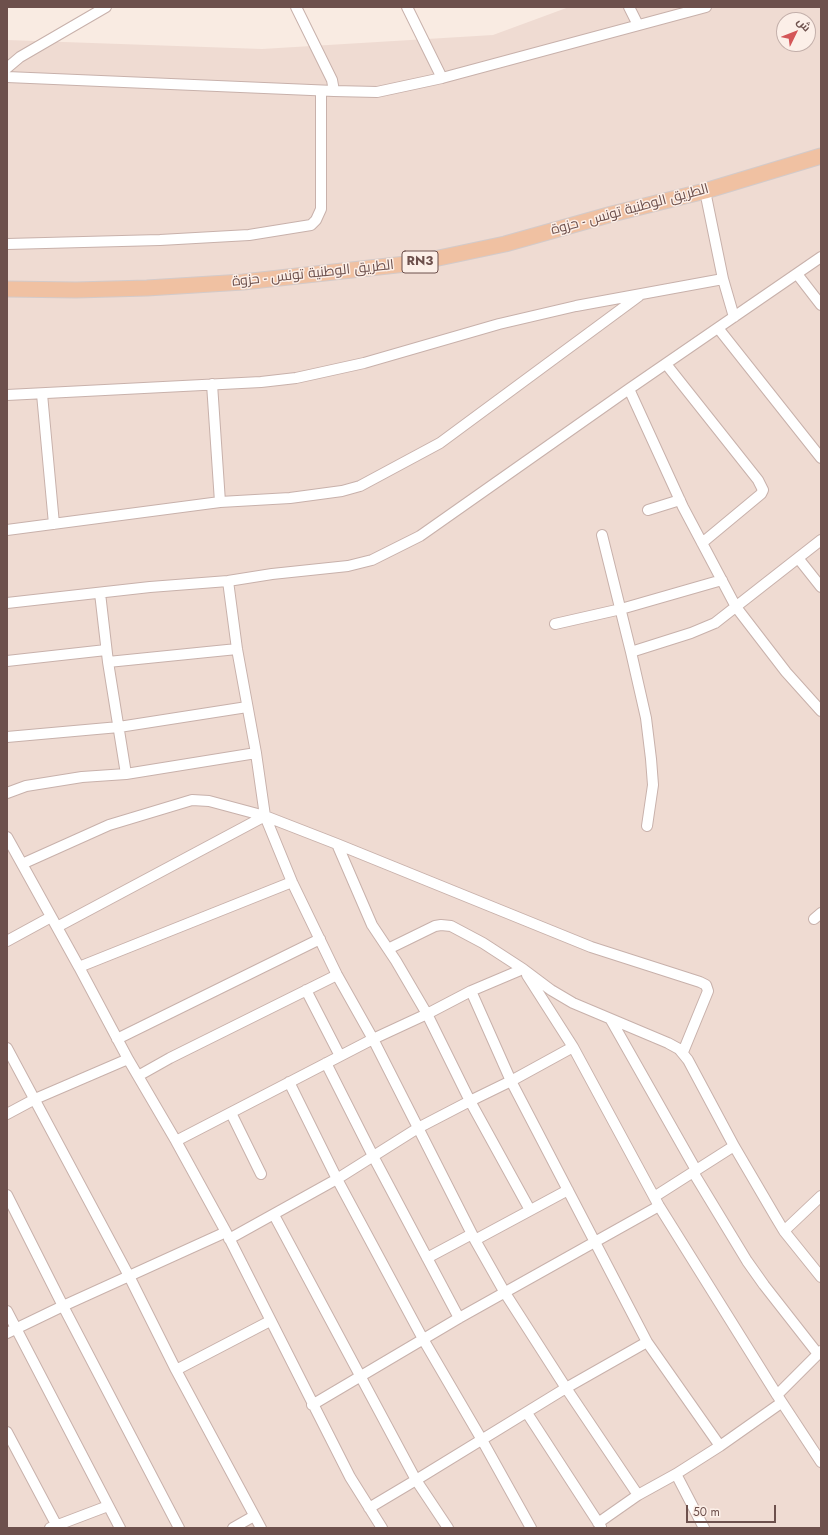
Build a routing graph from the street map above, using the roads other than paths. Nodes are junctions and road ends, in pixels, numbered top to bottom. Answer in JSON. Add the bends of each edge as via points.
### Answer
{"nodes":[{"id":1,"x":106,"y":7,"type":"edge"},
{"id":2,"x":296,"y":7,"type":"edge"},
{"id":3,"x":407,"y":7,"type":"edge"},
{"id":4,"x":629,"y":7,"type":"edge"},
{"id":5,"x":706,"y":7,"type":"edge"},
{"id":6,"x":638,"y":25,"type":"junction"},
{"id":7,"x":7,"y":68,"type":"edge"},
{"id":8,"x":7,"y":77,"type":"edge"},
{"id":9,"x":442,"y":78,"type":"junction"},
{"id":10,"x":321,"y":91,"type":"junction"},
{"id":11,"x":334,"y":91,"type":"junction"},
{"id":12,"x":821,"y":156,"type":"edge"},
{"id":13,"x":705,"y":191,"type":"junction"},
{"id":14,"x":7,"y":244,"type":"edge"},
{"id":15,"x":821,"y":257,"type":"edge"},
{"id":16,"x":797,"y":274,"type":"junction"},
{"id":17,"x":723,"y":279,"type":"junction"},
{"id":18,"x":7,"y":290,"type":"edge"},
{"id":19,"x":641,"y":294,"type":"junction"},
{"id":20,"x":821,"y":305,"type":"edge"},
{"id":21,"x":734,"y":317,"type":"junction"},
{"id":22,"x":718,"y":328,"type":"junction"},
{"id":23,"x":666,"y":364,"type":"junction"},
{"id":24,"x":212,"y":384,"type":"junction"},
{"id":25,"x":629,"y":388,"type":"junction"},
{"id":26,"x":42,"y":394,"type":"junction"},
{"id":27,"x":7,"y":395,"type":"edge"},
{"id":28,"x":821,"y":458,"type":"edge"},
{"id":29,"x":680,"y":500,"type":"junction"},
{"id":30,"x":220,"y":502,"type":"junction"},
{"id":31,"x":648,"y":510,"type":"dead end"},
{"id":32,"x":54,"y":524,"type":"junction"},
{"id":33,"x":7,"y":530,"type":"edge"},
{"id":34,"x":602,"y":535,"type":"dead end"},
{"id":35,"x":821,"y":540,"type":"edge"},
{"id":36,"x":702,"y":543,"type":"junction"},
{"id":37,"x":798,"y":558,"type":"junction"},
{"id":38,"x":228,"y":580,"type":"junction"},
{"id":39,"x":722,"y":580,"type":"junction"},
{"id":40,"x":821,"y":587,"type":"edge"},
{"id":41,"x":100,"y":593,"type":"junction"},
{"id":42,"x":7,"y":604,"type":"edge"},
{"id":43,"x":736,"y":606,"type":"junction"},
{"id":44,"x":621,"y":609,"type":"junction"},
{"id":45,"x":556,"y":624,"type":"dead end"},
{"id":46,"x":237,"y":649,"type":"junction"},
{"id":47,"x":106,"y":650,"type":"junction"},
{"id":48,"x":632,"y":652,"type":"junction"},
{"id":49,"x":7,"y":661,"type":"edge"},
{"id":50,"x":108,"y":662,"type":"junction"},
{"id":51,"x":247,"y":707,"type":"junction"},
{"id":52,"x":821,"y":711,"type":"edge"},
{"id":53,"x":119,"y":727,"type":"junction"},
{"id":54,"x":7,"y":737,"type":"edge"},
{"id":55,"x":256,"y":753,"type":"junction"},
{"id":56,"x":126,"y":774,"type":"junction"},
{"id":57,"x":7,"y":793,"type":"edge"},
{"id":58,"x":265,"y":816,"type":"junction"},
{"id":59,"x":647,"y":826,"type":"dead end"},
{"id":60,"x":7,"y":838,"type":"edge"},
{"id":61,"x":337,"y":844,"type":"junction"},
{"id":62,"x":22,"y":864,"type":"junction"},
{"id":63,"x":292,"y":882,"type":"junction"},
{"id":64,"x":51,"y":917,"type":"junction"},
{"id":65,"x":57,"y":927,"type":"junction"},
{"id":66,"x":320,"y":939,"type":"junction"},
{"id":67,"x":7,"y":941,"type":"edge"},
{"id":68,"x":388,"y":949,"type":"junction"},
{"id":69,"x":79,"y":967,"type":"junction"},
{"id":70,"x":523,"y":969,"type":"junction"},
{"id":71,"x":338,"y":975,"type":"junction"},
{"id":72,"x":306,"y":990,"type":"junction"},
{"id":73,"x":471,"y":991,"type":"junction"},
{"id":74,"x":427,"y":1014,"type":"junction"},
{"id":75,"x":611,"y":1020,"type":"junction"},
{"id":76,"x":117,"y":1039,"type":"junction"},
{"id":77,"x":373,"y":1039,"type":"junction"},
{"id":78,"x":572,"y":1047,"type":"junction"},
{"id":79,"x":7,"y":1048,"type":"edge"},
{"id":80,"x":683,"y":1052,"type":"junction"},
{"id":81,"x":340,"y":1056,"type":"junction"},
{"id":82,"x":128,"y":1059,"type":"junction"},
{"id":83,"x":326,"y":1063,"type":"junction"},
{"id":84,"x":138,"y":1076,"type":"junction"},
{"id":85,"x":511,"y":1081,"type":"junction"},
{"id":86,"x":289,"y":1082,"type":"junction"},
{"id":87,"x":35,"y":1100,"type":"junction"},
{"id":88,"x":470,"y":1101,"type":"junction"},
{"id":89,"x":231,"y":1113,"type":"junction"},
{"id":90,"x":7,"y":1114,"type":"edge"},
{"id":91,"x":418,"y":1128,"type":"junction"},
{"id":92,"x":176,"y":1141,"type":"junction"},
{"id":93,"x":734,"y":1146,"type":"junction"},
{"id":94,"x":373,"y":1156,"type":"junction"},
{"id":95,"x":694,"y":1171,"type":"junction"},
{"id":96,"x":261,"y":1174,"type":"dead end"},
{"id":97,"x":337,"y":1179,"type":"junction"},
{"id":98,"x":568,"y":1190,"type":"junction"},
{"id":99,"x":7,"y":1195,"type":"edge"},
{"id":100,"x":821,"y":1196,"type":"edge"},
{"id":101,"x":654,"y":1197,"type":"junction"},
{"id":102,"x":659,"y":1206,"type":"junction"},
{"id":103,"x":530,"y":1210,"type":"junction"},
{"id":104,"x":274,"y":1215,"type":"junction"},
{"id":105,"x":784,"y":1231,"type":"junction"},
{"id":106,"x":228,"y":1236,"type":"junction"},
{"id":107,"x":474,"y":1237,"type":"junction"},
{"id":108,"x":594,"y":1242,"type":"junction"},
{"id":109,"x":427,"y":1258,"type":"junction"},
{"id":110,"x":129,"y":1276,"type":"junction"},
{"id":111,"x":821,"y":1276,"type":"edge"},
{"id":112,"x":505,"y":1293,"type":"junction"},
{"id":113,"x":63,"y":1306,"type":"junction"},
{"id":114,"x":7,"y":1311,"type":"edge"},
{"id":115,"x":459,"y":1318,"type":"junction"},
{"id":116,"x":270,"y":1322,"type":"junction"},
{"id":117,"x":12,"y":1331,"type":"edge"},
{"id":118,"x":423,"y":1339,"type":"junction"},
{"id":119,"x":647,"y":1342,"type":"junction"},
{"id":120,"x":820,"y":1353,"type":"edge"},
{"id":121,"x":176,"y":1370,"type":"junction"},
{"id":122,"x":360,"y":1376,"type":"junction"},
{"id":123,"x":566,"y":1388,"type":"junction"},
{"id":124,"x":779,"y":1399,"type":"junction"},
{"id":125,"x":312,"y":1405,"type":"junction"},
{"id":126,"x":527,"y":1413,"type":"junction"},
{"id":127,"x":7,"y":1432,"type":"edge"},
{"id":128,"x":482,"y":1440,"type":"junction"},
{"id":129,"x":720,"y":1446,"type":"junction"},
{"id":130,"x":821,"y":1462,"type":"edge"},
{"id":131,"x":676,"y":1474,"type":"junction"},
{"id":132,"x":416,"y":1480,"type":"junction"},
{"id":133,"x":638,"y":1495,"type":"junction"},
{"id":134,"x":108,"y":1506,"type":"junction"},
{"id":135,"x":369,"y":1508,"type":"junction"},
{"id":136,"x":254,"y":1516,"type":"junction"},
{"id":137,"x":599,"y":1525,"type":"edge"},
{"id":138,"x":55,"y":1527,"type":"edge"},
{"id":139,"x":120,"y":1528,"type":"edge"},
{"id":140,"x":179,"y":1528,"type":"edge"},
{"id":141,"x":233,"y":1528,"type":"edge"},
{"id":142,"x":261,"y":1528,"type":"edge"},
{"id":143,"x":382,"y":1528,"type":"edge"},
{"id":144,"x":448,"y":1528,"type":"edge"},
{"id":145,"x":530,"y":1528,"type":"edge"},
{"id":146,"x":704,"y":1528,"type":"edge"}],
"edges":[{"from":1,"to":7,"type":"street","via":[[20,57]]},
{"from":2,"to":11,"type":"street","via":[[332,80]]},
{"from":3,"to":9,"type":"street"},
{"from":4,"to":6,"type":"street"},
{"from":5,"to":6,"type":"street"},
{"from":6,"to":9,"type":"street"},
{"from":8,"to":10,"type":"street"},
{"from":9,"to":11,"type":"street","via":[[377,92]]},
{"from":10,"to":11,"type":"street"},
{"from":10,"to":14,"type":"street","via":[[321,209],[311,225],[249,235]]},
{"from":12,"to":13,"type":"main road","name":"الطريق الوطنية تونس - حزوة","number":"RN3"},
{"from":13,"to":17,"type":"street"},
{"from":13,"to":18,"type":"main road","name":"الطريق الوطنية تونس - حزوة","number":"RN3","via":[[505,244],[415,263],[243,282],[147,288]]},
{"from":15,"to":16,"type":"street"},
{"from":16,"to":20,"type":"street"},
{"from":16,"to":21,"type":"street"},
{"from":17,"to":19,"type":"street"},
{"from":17,"to":21,"type":"street"},
{"from":19,"to":24,"type":"street","via":[[499,324],[364,363],[296,378]]},
{"from":19,"to":30,"type":"street","via":[[440,443],[373,480],[342,491],[290,498]]},
{"from":21,"to":22,"type":"street"},
{"from":22,"to":23,"type":"street"},
{"from":22,"to":28,"type":"street"},
{"from":23,"to":25,"type":"street"},
{"from":23,"to":36,"type":"street","via":[[758,480],[763,490]]},
{"from":24,"to":26,"type":"street"},
{"from":24,"to":30,"type":"street"},
{"from":25,"to":29,"type":"street"},
{"from":25,"to":38,"type":"street","via":[[420,536],[372,560],[348,566]]},
{"from":26,"to":27,"type":"street"},
{"from":26,"to":32,"type":"street"},
{"from":29,"to":31,"type":"street"},
{"from":29,"to":36,"type":"street"},
{"from":30,"to":32,"type":"street"},
{"from":32,"to":33,"type":"street"},
{"from":34,"to":44,"type":"street"},
{"from":35,"to":37,"type":"street"},
{"from":36,"to":39,"type":"street"},
{"from":37,"to":40,"type":"street"},
{"from":37,"to":43,"type":"street"},
{"from":38,"to":41,"type":"street"},
{"from":38,"to":46,"type":"street"},
{"from":39,"to":43,"type":"street"},
{"from":39,"to":44,"type":"street"},
{"from":41,"to":42,"type":"street"},
{"from":41,"to":47,"type":"street"},
{"from":43,"to":48,"type":"street","via":[[716,623]]},
{"from":43,"to":52,"type":"street","via":[[786,672]]},
{"from":44,"to":45,"type":"street"},
{"from":44,"to":48,"type":"street"},
{"from":46,"to":50,"type":"street"},
{"from":46,"to":51,"type":"street"},
{"from":47,"to":49,"type":"street"},
{"from":47,"to":50,"type":"street"},
{"from":48,"to":59,"type":"street","via":[[646,718],[651,759],[653,785]]},
{"from":50,"to":53,"type":"street"},
{"from":51,"to":53,"type":"street"},
{"from":51,"to":55,"type":"street"},
{"from":53,"to":54,"type":"street"},
{"from":53,"to":56,"type":"street"},
{"from":55,"to":56,"type":"street"},
{"from":55,"to":58,"type":"street"},
{"from":56,"to":57,"type":"street","via":[[82,777],[26,786]]},
{"from":58,"to":61,"type":"street"},
{"from":58,"to":62,"type":"street","via":[[209,801],[192,800],[109,825]]},
{"from":58,"to":63,"type":"street"},
{"from":58,"to":65,"type":"street"},
{"from":60,"to":62,"type":"street"},
{"from":61,"to":68,"type":"street","via":[[372,925]]},
{"from":61,"to":80,"type":"street","via":[[591,947],[706,985],[708,991]]},
{"from":62,"to":64,"type":"street"},
{"from":63,"to":66,"type":"street"},
{"from":63,"to":69,"type":"street"},
{"from":64,"to":65,"type":"street"},
{"from":64,"to":67,"type":"street"},
{"from":65,"to":69,"type":"street"},
{"from":66,"to":71,"type":"street"},
{"from":66,"to":76,"type":"street"},
{"from":68,"to":70,"type":"street","via":[[441,924],[451,926],[483,943]]},
{"from":68,"to":74,"type":"street"},
{"from":69,"to":76,"type":"street"},
{"from":70,"to":73,"type":"street"},
{"from":70,"to":75,"type":"street","via":[[561,996]]},
{"from":70,"to":78,"type":"street"},
{"from":71,"to":72,"type":"street"},
{"from":71,"to":77,"type":"street"},
{"from":72,"to":81,"type":"street"},
{"from":72,"to":84,"type":"street"},
{"from":73,"to":74,"type":"street"},
{"from":73,"to":85,"type":"street"},
{"from":74,"to":77,"type":"street"},
{"from":74,"to":88,"type":"street"},
{"from":75,"to":80,"type":"street","via":[[668,1043]]},
{"from":75,"to":95,"type":"street"},
{"from":76,"to":82,"type":"street"},
{"from":77,"to":81,"type":"street"},
{"from":77,"to":91,"type":"street"},
{"from":78,"to":85,"type":"street"},
{"from":78,"to":101,"type":"street"},
{"from":79,"to":87,"type":"street"},
{"from":80,"to":93,"type":"street"},
{"from":81,"to":83,"type":"street"},
{"from":82,"to":84,"type":"street"},
{"from":82,"to":87,"type":"street"},
{"from":83,"to":86,"type":"street"},
{"from":83,"to":94,"type":"street"},
{"from":84,"to":92,"type":"street"},
{"from":85,"to":88,"type":"street"},
{"from":85,"to":98,"type":"street"},
{"from":86,"to":89,"type":"street"},
{"from":86,"to":97,"type":"street"},
{"from":87,"to":90,"type":"street"},
{"from":87,"to":110,"type":"street"},
{"from":88,"to":91,"type":"street"},
{"from":88,"to":103,"type":"street"},
{"from":89,"to":92,"type":"street"},
{"from":89,"to":96,"type":"street"},
{"from":91,"to":94,"type":"street"},
{"from":91,"to":107,"type":"street"},
{"from":92,"to":106,"type":"street"},
{"from":93,"to":95,"type":"street"},
{"from":93,"to":105,"type":"street"},
{"from":94,"to":97,"type":"street"},
{"from":94,"to":109,"type":"street"},
{"from":95,"to":101,"type":"street"},
{"from":95,"to":120,"type":"street","via":[[764,1285]]},
{"from":97,"to":104,"type":"street"},
{"from":97,"to":118,"type":"street"},
{"from":98,"to":103,"type":"street"},
{"from":98,"to":108,"type":"street"},
{"from":99,"to":113,"type":"street"},
{"from":100,"to":105,"type":"street"},
{"from":101,"to":102,"type":"street"},
{"from":102,"to":108,"type":"street"},
{"from":102,"to":124,"type":"street"},
{"from":103,"to":107,"type":"street"},
{"from":104,"to":106,"type":"street"},
{"from":104,"to":122,"type":"street"},
{"from":105,"to":111,"type":"street"},
{"from":106,"to":110,"type":"street"},
{"from":106,"to":116,"type":"street"},
{"from":107,"to":109,"type":"street"},
{"from":107,"to":112,"type":"street"},
{"from":108,"to":112,"type":"street"},
{"from":108,"to":119,"type":"street"},
{"from":109,"to":115,"type":"street"},
{"from":110,"to":113,"type":"street"},
{"from":110,"to":121,"type":"street"},
{"from":112,"to":115,"type":"street"},
{"from":112,"to":123,"type":"street"},
{"from":113,"to":117,"type":"street"},
{"from":113,"to":140,"type":"street"},
{"from":114,"to":117,"type":"street"},
{"from":115,"to":118,"type":"street"},
{"from":116,"to":121,"type":"street"},
{"from":116,"to":125,"type":"street"},
{"from":117,"to":134,"type":"street"},
{"from":118,"to":122,"type":"street"},
{"from":118,"to":128,"type":"street"},
{"from":119,"to":123,"type":"street"},
{"from":119,"to":129,"type":"street"},
{"from":120,"to":124,"type":"street"},
{"from":121,"to":136,"type":"street"},
{"from":122,"to":125,"type":"street"},
{"from":122,"to":132,"type":"street"},
{"from":123,"to":126,"type":"street"},
{"from":123,"to":133,"type":"street"},
{"from":124,"to":129,"type":"street"},
{"from":124,"to":130,"type":"street"},
{"from":125,"to":135,"type":"street"},
{"from":126,"to":128,"type":"street"},
{"from":126,"to":137,"type":"street"},
{"from":127,"to":138,"type":"street"},
{"from":128,"to":132,"type":"street"},
{"from":128,"to":145,"type":"street"},
{"from":129,"to":131,"type":"street"},
{"from":131,"to":133,"type":"street"},
{"from":131,"to":146,"type":"street"},
{"from":132,"to":135,"type":"street"},
{"from":132,"to":144,"type":"street"},
{"from":133,"to":137,"type":"street"},
{"from":134,"to":138,"type":"street"},
{"from":134,"to":139,"type":"street"},
{"from":135,"to":143,"type":"street"},
{"from":136,"to":141,"type":"street"},
{"from":136,"to":142,"type":"street"}]}
